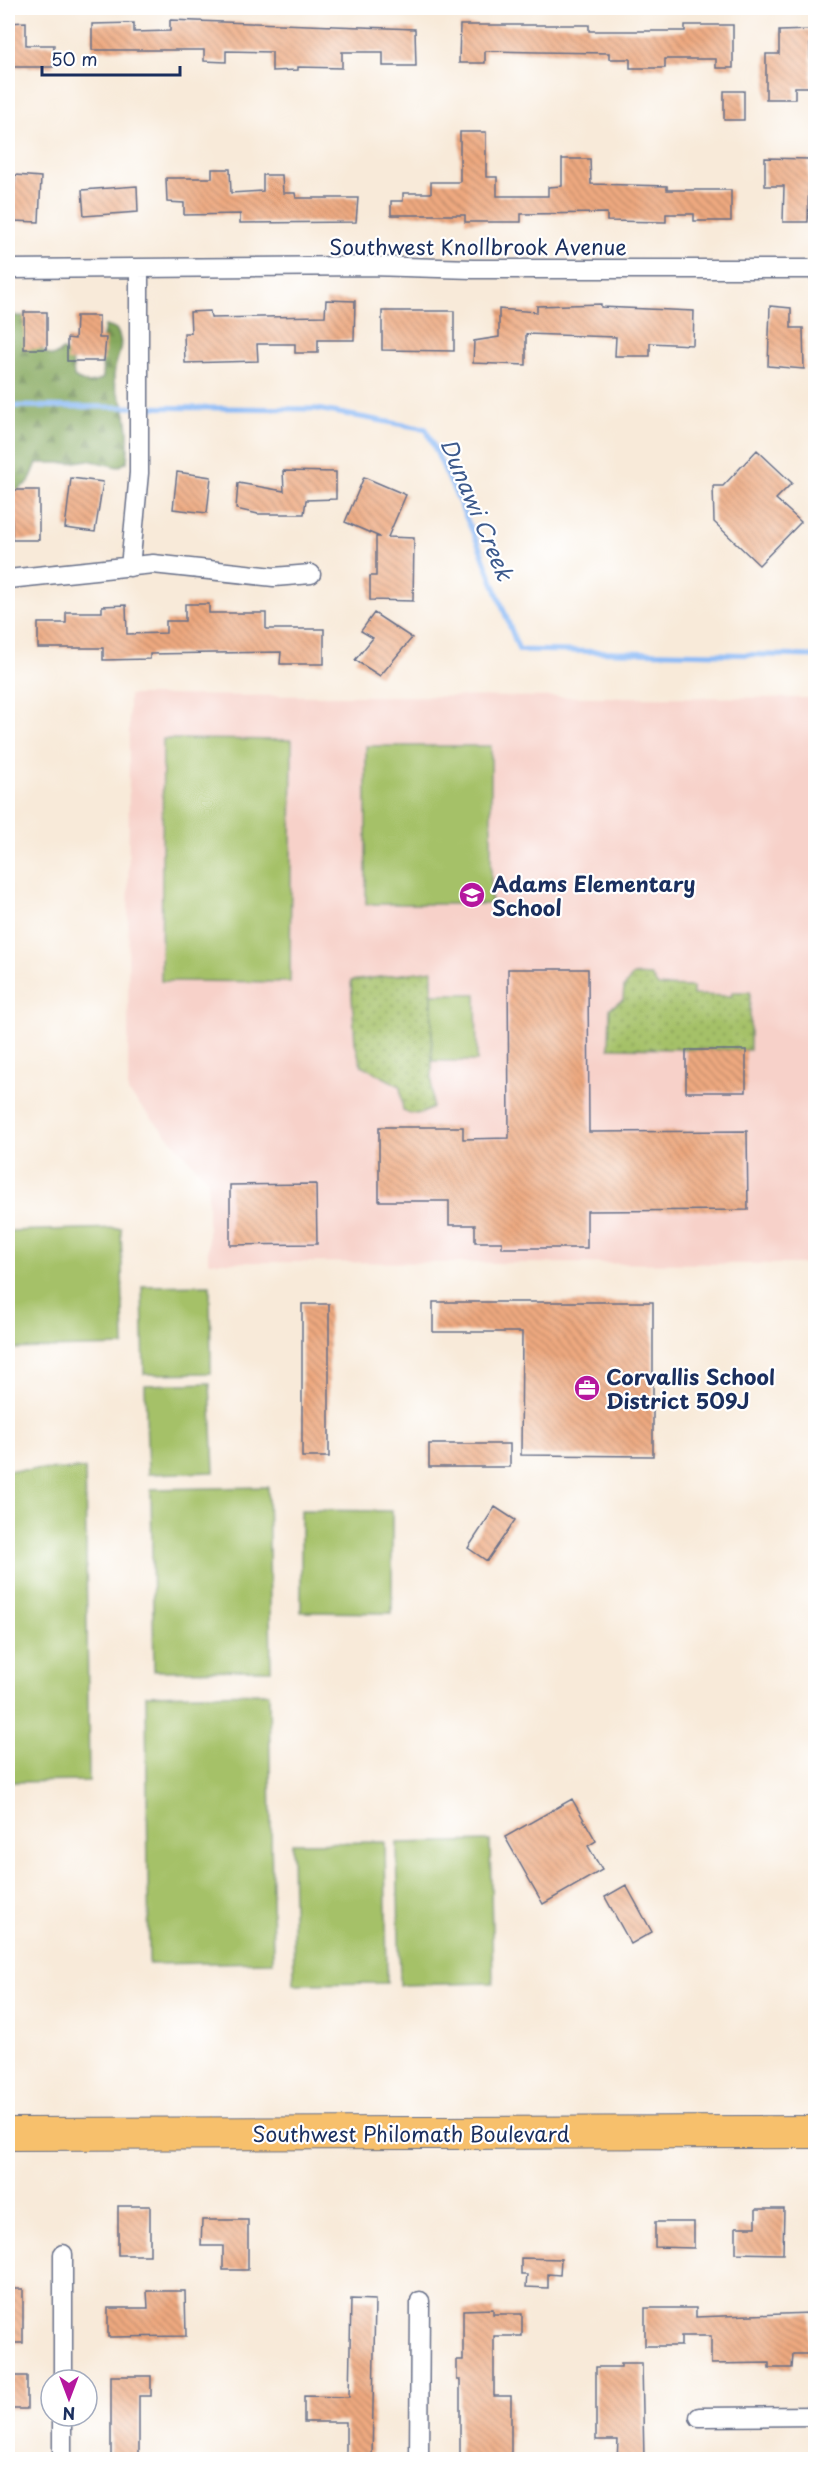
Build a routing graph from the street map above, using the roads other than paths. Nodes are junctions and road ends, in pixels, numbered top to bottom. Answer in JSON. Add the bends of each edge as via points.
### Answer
{"nodes":[{"id":1,"x":8,"y":269,"type":"edge"},
{"id":2,"x":139,"y":269,"type":"junction"},
{"id":3,"x":816,"y":269,"type":"edge"},
{"id":4,"x":130,"y":567,"type":"junction"},
{"id":5,"x":311,"y":574,"type":"dead end"},
{"id":6,"x":8,"y":579,"type":"edge"},
{"id":7,"x":816,"y":2132,"type":"edge"},
{"id":8,"x":8,"y":2134,"type":"edge"},
{"id":9,"x":63,"y":2254,"type":"dead end"},
{"id":10,"x":420,"y":2301,"type":"dead end"},
{"id":11,"x":63,"y":2368,"type":"edge"},
{"id":12,"x":699,"y":2416,"type":"dead end"},
{"id":13,"x":816,"y":2416,"type":"edge"},
{"id":14,"x":63,"y":2428,"type":"edge"},
{"id":15,"x":62,"y":2460,"type":"edge"},
{"id":16,"x":419,"y":2460,"type":"edge"}],
"edges":[{"from":1,"to":2,"type":"street","name":"Southwest Knollbrook Avenue"},
{"from":2,"to":3,"type":"street","name":"Southwest Knollbrook Avenue"},
{"from":2,"to":4,"type":"street","via":[[140,473]]},
{"from":4,"to":5,"type":"street","via":[[153,564],[274,577]]},
{"from":4,"to":6,"type":"street"},
{"from":7,"to":8,"type":"highway","name":"Southwest Philomath Boulevard"},
{"from":9,"to":11,"type":"street"},
{"from":10,"to":16,"type":"street"},
{"from":12,"to":13,"type":"street"},
{"from":14,"to":15,"type":"street"}]}
